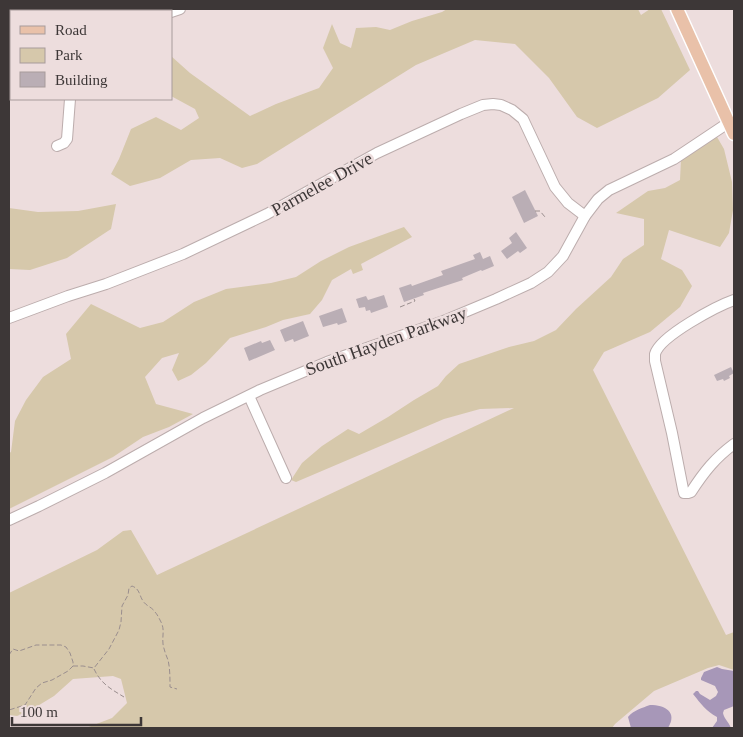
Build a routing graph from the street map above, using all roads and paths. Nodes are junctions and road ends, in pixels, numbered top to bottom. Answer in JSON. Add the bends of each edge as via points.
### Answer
{"nodes":[{"id":1,"x":677,"y":9,"type":"edge"},
{"id":2,"x":70,"y":100,"type":"edge"},
{"id":3,"x":732,"y":125,"type":"edge"},
{"id":4,"x":57,"y":146,"type":"dead end"},
{"id":5,"x":535,"y":211,"type":"dead end"},
{"id":6,"x":585,"y":216,"type":"junction"},
{"id":7,"x":545,"y":217,"type":"dead end"},
{"id":8,"x":414,"y":299,"type":"dead end"},
{"id":9,"x":734,"y":300,"type":"edge"},
{"id":10,"x":400,"y":307,"type":"dead end"},
{"id":11,"x":9,"y":318,"type":"edge"},
{"id":12,"x":249,"y":396,"type":"junction"},
{"id":13,"x":734,"y":444,"type":"edge"},
{"id":14,"x":286,"y":478,"type":"dead end"},
{"id":15,"x":9,"y":520,"type":"edge"},
{"id":16,"x":9,"y":655,"type":"edge"},
{"id":17,"x":73,"y":666,"type":"junction"},
{"id":18,"x":94,"y":668,"type":"junction"},
{"id":19,"x":177,"y":689,"type":"dead end"},
{"id":20,"x":124,"y":697,"type":"dead end"},
{"id":21,"x":9,"y":710,"type":"edge"}],
"edges":[{"from":1,"to":3,"type":"main road"},
{"from":2,"to":4,"type":"street","via":[[67,139]]},
{"from":3,"to":6,"type":"street","name":"South Hayden Parkway","via":[[609,190],[598,198]]},
{"from":5,"to":7,"type":"path"},
{"from":6,"to":11,"type":"street","name":"Parmelee Drive","via":[[555,188],[522,119],[501,105],[483,105],[377,153],[266,214],[183,254]]},
{"from":6,"to":12,"type":"street","name":"South Hayden Parkway","via":[[564,256],[531,284],[443,321],[306,370]]},
{"from":8,"to":10,"type":"path"},
{"from":9,"to":13,"type":"street","via":[[701,316],[668,338],[655,353],[684,493],[691,492],[707,468]]},
{"from":12,"to":14,"type":"street"},
{"from":12,"to":15,"type":"street","name":"South Hayden Parkway"},
{"from":16,"to":17,"type":"path","via":[[13,649],[61,645],[70,653]]},
{"from":17,"to":18,"type":"path"},
{"from":17,"to":21,"type":"path","via":[[60,677],[42,683],[25,705]]},
{"from":18,"to":19,"type":"path","via":[[119,630],[122,606],[132,586],[163,625],[170,687]]},
{"from":18,"to":20,"type":"path","via":[[103,684]]}]}
